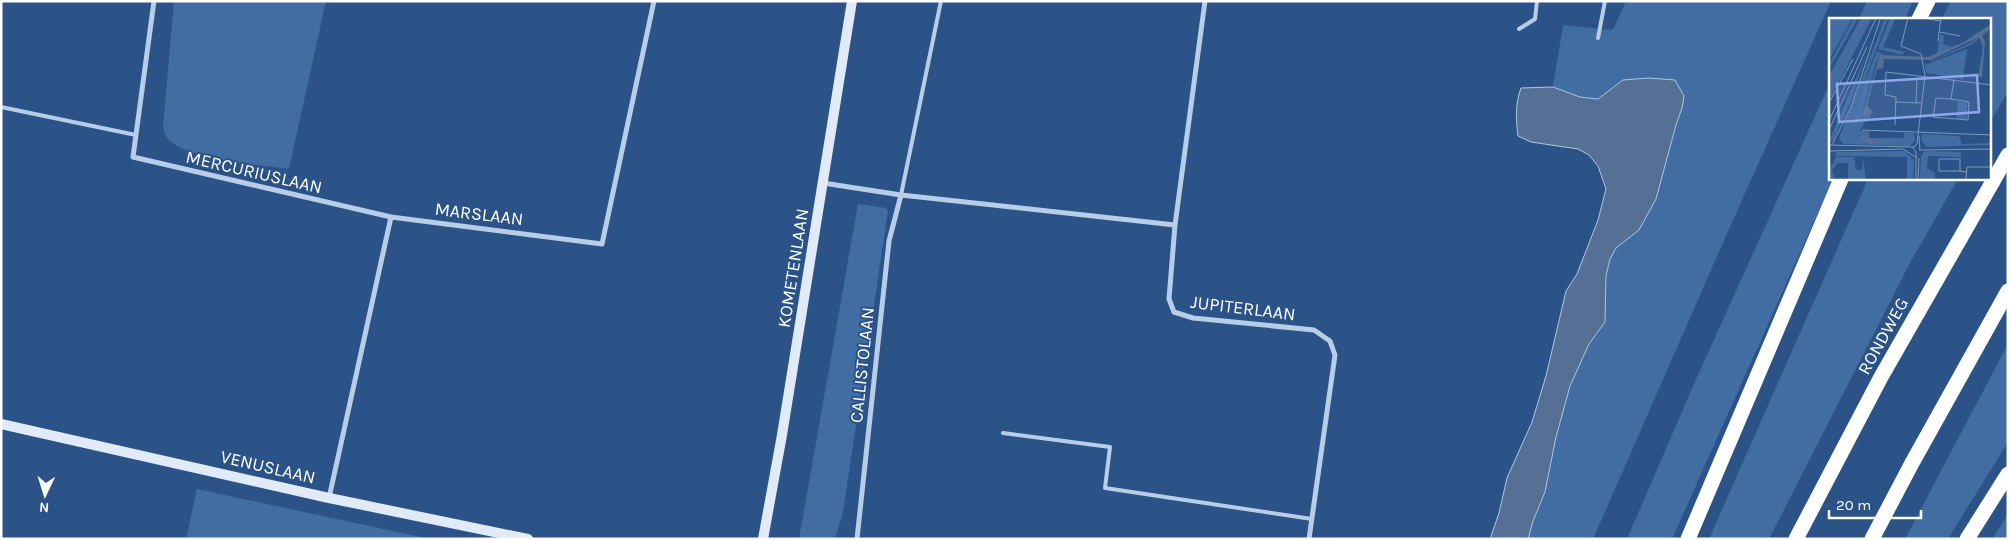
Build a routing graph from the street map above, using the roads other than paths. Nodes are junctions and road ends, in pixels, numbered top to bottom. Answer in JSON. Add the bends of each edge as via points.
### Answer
{"nodes":[{"id":1,"x":154,"y":1,"type":"edge"},
{"id":2,"x":654,"y":1,"type":"edge"},
{"id":3,"x":852,"y":1,"type":"edge"},
{"id":4,"x":941,"y":1,"type":"edge"},
{"id":5,"x":1205,"y":1,"type":"edge"},
{"id":6,"x":1537,"y":1,"type":"edge"},
{"id":7,"x":1605,"y":1,"type":"edge"},
{"id":8,"x":1928,"y":1,"type":"edge"},
{"id":9,"x":1920,"y":18,"type":"edge"},
{"id":10,"x":1519,"y":29,"type":"dead end"},
{"id":11,"x":1598,"y":38,"type":"dead end"},
{"id":12,"x":1,"y":107,"type":"edge"},
{"id":13,"x":136,"y":135,"type":"junction"},
{"id":14,"x":2008,"y":155,"type":"edge"},
{"id":15,"x":1841,"y":180,"type":"edge"},
{"id":16,"x":823,"y":183,"type":"junction"},
{"id":17,"x":901,"y":195,"type":"junction"},
{"id":18,"x":392,"y":217,"type":"junction"},
{"id":19,"x":1175,"y":225,"type":"junction"},
{"id":20,"x":2008,"y":291,"type":"edge"},
{"id":21,"x":1,"y":424,"type":"edge"},
{"id":22,"x":1003,"y":433,"type":"dead end"},
{"id":23,"x":2008,"y":474,"type":"edge"},
{"id":24,"x":329,"y":498,"type":"junction"},
{"id":25,"x":1312,"y":518,"type":"junction"},
{"id":26,"x":528,"y":539,"type":"edge"},
{"id":27,"x":764,"y":539,"type":"edge"},
{"id":28,"x":857,"y":539,"type":"edge"},
{"id":29,"x":1309,"y":539,"type":"edge"},
{"id":30,"x":1688,"y":539,"type":"edge"},
{"id":31,"x":1796,"y":539,"type":"edge"},
{"id":32,"x":1872,"y":539,"type":"edge"},
{"id":33,"x":1967,"y":539,"type":"edge"}],
"edges":[{"from":1,"to":13,"type":"street","name":"MERCURIUSLAAN"},
{"from":2,"to":18,"type":"street","name":"MARSLAAN","via":[[602,244]]},
{"from":3,"to":16,"type":"street","name":"KOMETENLAAN"},
{"from":4,"to":17,"type":"lane","name":"CALLISTOLAAN"},
{"from":5,"to":19,"type":"street","name":"JUPITERLAAN"},
{"from":6,"to":10,"type":"lane","via":[[1535,20]]},
{"from":7,"to":11,"type":"lane"},
{"from":8,"to":9,"type":"highway"},
{"from":12,"to":13,"type":"lane"},
{"from":13,"to":18,"type":"street","name":"MERCURIUSLAAN","via":[[133,158]]},
{"from":14,"to":31,"type":"highway","name":"RONDWEG","via":[[1881,377]]},
{"from":15,"to":30,"type":"highway"},
{"from":16,"to":17,"type":"street"},
{"from":16,"to":27,"type":"street","name":"KOMETENLAAN"},
{"from":17,"to":19,"type":"street"},
{"from":17,"to":28,"type":"street","name":"CALLISTOLAAN","via":[[889,242]]},
{"from":18,"to":24,"type":"street"},
{"from":19,"to":25,"type":"street","name":"JUPITERLAAN","via":[[1169,299],[1174,312],[1193,318],[1314,330],[1330,341],[1334,355]]},
{"from":20,"to":32,"type":"highway"},
{"from":21,"to":24,"type":"street","name":"VENUSLAAN"},
{"from":22,"to":25,"type":"lane","via":[[1110,447],[1105,488]]},
{"from":23,"to":33,"type":"highway"},
{"from":24,"to":26,"type":"street","name":"VENUSLAAN"},
{"from":25,"to":29,"type":"street","name":"JUPITERLAAN"}]}
